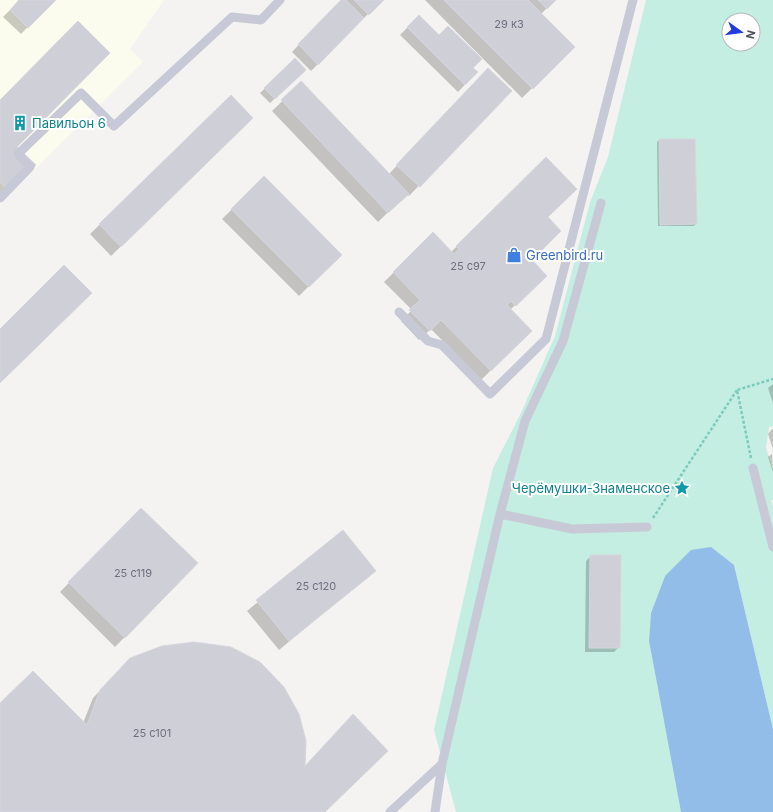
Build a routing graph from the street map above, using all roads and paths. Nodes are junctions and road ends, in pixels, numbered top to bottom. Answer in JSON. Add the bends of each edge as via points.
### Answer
{"nodes":[{"id":1,"x":280,"y":0,"type":"edge"},
{"id":2,"x":634,"y":0,"type":"edge"},
{"id":3,"x":0,"y":198,"type":"edge"},
{"id":4,"x":601,"y":203,"type":"dead end"},
{"id":5,"x":399,"y":312,"type":"dead end"},
{"id":6,"x":773,"y":379,"type":"edge"},
{"id":7,"x":737,"y":390,"type":"junction"},
{"id":8,"x":753,"y":468,"type":"joint"},
{"id":9,"x":500,"y":514,"type":"junction"},
{"id":10,"x":647,"y":527,"type":"joint"},
{"id":11,"x":773,"y":548,"type":"edge"},
{"id":12,"x":442,"y":764,"type":"junction"},
{"id":13,"x":390,"y":812,"type":"edge"},
{"id":14,"x":435,"y":812,"type":"edge"}],
"edges":[{"from":1,"to":3,"type":"lane","via":[[261,20],[232,17],[114,126],[81,93],[18,154],[30,167]]},
{"from":2,"to":5,"type":"lane","via":[[546,339],[490,394],[442,345],[428,341]]},
{"from":4,"to":9,"type":"lane","via":[[563,341],[525,421]]},
{"from":6,"to":7,"type":"path"},
{"from":7,"to":8,"type":"path"},
{"from":7,"to":10,"type":"path"},
{"from":8,"to":11,"type":"lane"},
{"from":9,"to":10,"type":"lane","via":[[572,529]]},
{"from":9,"to":12,"type":"lane"},
{"from":12,"to":13,"type":"lane"},
{"from":12,"to":14,"type":"lane"}]}
